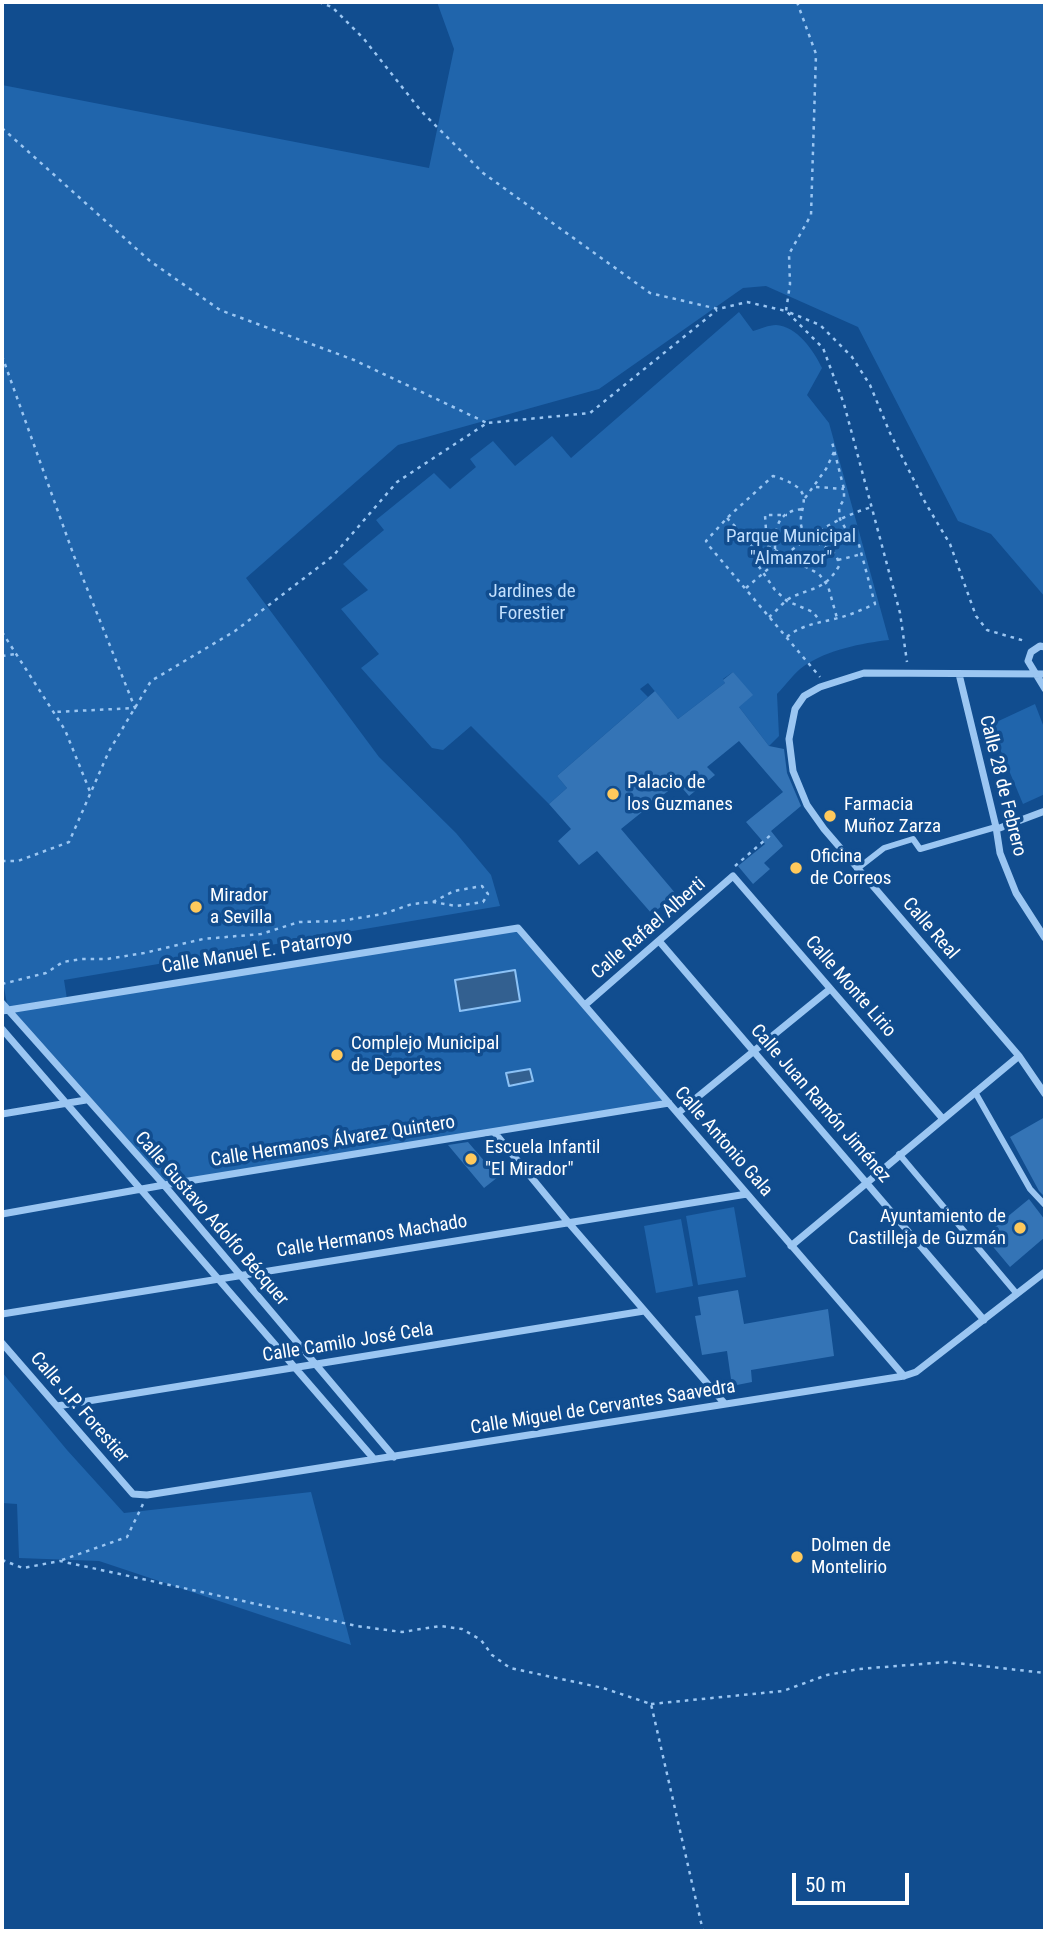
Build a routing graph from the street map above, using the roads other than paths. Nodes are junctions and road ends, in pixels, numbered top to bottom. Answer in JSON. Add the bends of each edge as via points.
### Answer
{"nodes":[{"id":1,"x":1043,"y":647,"type":"edge"},
{"id":2,"x":958,"y":674,"type":"junction"},
{"id":3,"x":1041,"y":674,"type":"edge"},
{"id":4,"x":1045,"y":689,"type":"edge"},
{"id":5,"x":1045,"y":811,"type":"edge"},
{"id":6,"x":996,"y":828,"type":"junction"},
{"id":7,"x":858,"y":869,"type":"junction"},
{"id":8,"x":733,"y":876,"type":"joint"},
{"id":9,"x":518,"y":928,"type":"joint"},
{"id":10,"x":1045,"y":938,"type":"edge"},
{"id":11,"x":659,"y":941,"type":"junction"},
{"id":12,"x":830,"y":989,"type":"junction"},
{"id":13,"x":2,"y":1003,"type":"edge"},
{"id":14,"x":585,"y":1005,"type":"junction"},
{"id":15,"x":5,"y":1010,"type":"edge"},
{"id":16,"x":2,"y":1029,"type":"edge"},
{"id":17,"x":754,"y":1051,"type":"junction"},
{"id":18,"x":1019,"y":1056,"type":"junction"},
{"id":19,"x":975,"y":1092,"type":"junction"},
{"id":20,"x":1045,"y":1094,"type":"edge"},
{"id":21,"x":86,"y":1100,"type":"junction"},
{"id":22,"x":65,"y":1103,"type":"junction"},
{"id":23,"x":669,"y":1103,"type":"junction"},
{"id":24,"x":678,"y":1113,"type":"junction"},
{"id":25,"x":2,"y":1114,"type":"edge"},
{"id":26,"x":943,"y":1119,"type":"junction"},
{"id":27,"x":494,"y":1132,"type":"junction"},
{"id":28,"x":899,"y":1154,"type":"junction"},
{"id":29,"x":866,"y":1182,"type":"junction"},
{"id":30,"x":164,"y":1185,"type":"junction"},
{"id":31,"x":141,"y":1189,"type":"junction"},
{"id":32,"x":747,"y":1194,"type":"junction"},
{"id":33,"x":1045,"y":1205,"type":"edge"},
{"id":34,"x":2,"y":1214,"type":"edge"},
{"id":35,"x":568,"y":1222,"type":"junction"},
{"id":36,"x":791,"y":1245,"type":"junction"},
{"id":37,"x":1045,"y":1272,"type":"edge"},
{"id":38,"x":238,"y":1275,"type":"junction"},
{"id":39,"x":218,"y":1278,"type":"junction"},
{"id":40,"x":1017,"y":1294,"type":"junction"},
{"id":41,"x":644,"y":1311,"type":"junction"},
{"id":42,"x":2,"y":1314,"type":"edge"},
{"id":43,"x":984,"y":1320,"type":"junction"},
{"id":44,"x":2,"y":1343,"type":"edge"},
{"id":45,"x":315,"y":1364,"type":"junction"},
{"id":46,"x":295,"y":1367,"type":"junction"},
{"id":47,"x":904,"y":1376,"type":"junction"},
{"id":48,"x":725,"y":1404,"type":"junction"},
{"id":49,"x":57,"y":1406,"type":"junction"},
{"id":50,"x":394,"y":1457,"type":"junction"},
{"id":51,"x":374,"y":1460,"type":"junction"},
{"id":52,"x":133,"y":1494,"type":"joint"}],
"edges":[{"from":1,"to":3,"type":"street","via":[[1031,652],[1028,661]]},
{"from":2,"to":3,"type":"street"},
{"from":2,"to":6,"type":"street","name":"Calle 28 de Febrero"},
{"from":2,"to":7,"type":"street","name":"Calle Real","via":[[864,673],[804,696],[795,709],[789,739],[793,771],[807,805]]},
{"from":3,"to":4,"type":"street"},
{"from":5,"to":6,"type":"street"},
{"from":6,"to":7,"type":"street","via":[[920,849],[913,839],[884,848]]},
{"from":6,"to":10,"type":"street","name":"Calle 28 de Febrero","via":[[1014,888]]},
{"from":7,"to":18,"type":"street","name":"Calle Real"},
{"from":8,"to":11,"type":"street","name":"Calle Rafael Alberti"},
{"from":8,"to":12,"type":"street","name":"Calle Monte Lirio"},
{"from":9,"to":14,"type":"street","name":"Calle Antonio Gala"},
{"from":9,"to":15,"type":"street","name":"Calle Manuel E. Patarroyo"},
{"from":11,"to":14,"type":"street","name":"Calle Rafael Alberti"},
{"from":11,"to":17,"type":"street","name":"Calle Juan Ramón Jiménez"},
{"from":12,"to":17,"type":"street"},
{"from":12,"to":26,"type":"street","name":"Calle Monte Lirio"},
{"from":13,"to":15,"type":"street","name":"Calle Gustavo Adolfo Bécquer"},
{"from":14,"to":23,"type":"street","name":"Calle Antonio Gala"},
{"from":15,"to":21,"type":"street","name":"Calle Gustavo Adolfo Bécquer"},
{"from":16,"to":22,"type":"street","name":"Calle Gustavo Adolfo Bécquer"},
{"from":17,"to":24,"type":"street"},
{"from":17,"to":29,"type":"street","name":"Calle Juan Ramón Jiménez"},
{"from":18,"to":19,"type":"street"},
{"from":18,"to":20,"type":"street","name":"Calle Real"},
{"from":19,"to":26,"type":"street"},
{"from":19,"to":33,"type":"street","via":[[1030,1189]]},
{"from":21,"to":22,"type":"street"},
{"from":21,"to":30,"type":"street","name":"Calle Gustavo Adolfo Bécquer"},
{"from":22,"to":25,"type":"street"},
{"from":22,"to":31,"type":"street","name":"Calle Gustavo Adolfo Bécquer"},
{"from":23,"to":24,"type":"street","name":"Calle Antonio Gala"},
{"from":23,"to":27,"type":"street","name":"Calle Hermanos Álvarez Quintero"},
{"from":24,"to":32,"type":"street","name":"Calle Antonio Gala"},
{"from":26,"to":28,"type":"street"},
{"from":27,"to":30,"type":"street","name":"Calle Hermanos Álvarez Quintero"},
{"from":27,"to":35,"type":"street"},
{"from":28,"to":29,"type":"street"},
{"from":28,"to":40,"type":"street"},
{"from":29,"to":36,"type":"street"},
{"from":29,"to":43,"type":"street","name":"Calle Juan Ramón Jiménez"},
{"from":30,"to":31,"type":"street","name":"Calle Hermanos Álvarez Quintero"},
{"from":30,"to":38,"type":"street","name":"Calle Gustavo Adolfo Bécquer"},
{"from":31,"to":34,"type":"street","name":"Calle Hermanos Álvarez Quintero"},
{"from":31,"to":39,"type":"street","name":"Calle Gustavo Adolfo Bécquer"},
{"from":32,"to":35,"type":"street","name":"Calle Hermanos Machado"},
{"from":32,"to":36,"type":"street","name":"Calle Antonio Gala"},
{"from":35,"to":38,"type":"street","name":"Calle Hermanos Machado"},
{"from":35,"to":41,"type":"street"},
{"from":36,"to":47,"type":"street","name":"Calle Antonio Gala"},
{"from":37,"to":40,"type":"street","name":"Calle Miguel de Cervantes Saavedra"},
{"from":38,"to":39,"type":"street","name":"Calle Hermanos Machado"},
{"from":38,"to":45,"type":"street","name":"Calle Gustavo Adolfo Bécquer"},
{"from":39,"to":42,"type":"street","name":"Calle Hermanos Machado"},
{"from":39,"to":46,"type":"street","name":"Calle Gustavo Adolfo Bécquer"},
{"from":40,"to":43,"type":"street","name":"Calle Miguel de Cervantes Saavedra"},
{"from":41,"to":45,"type":"street","name":"Calle Camilo José Cela"},
{"from":41,"to":48,"type":"street"},
{"from":43,"to":47,"type":"street","name":"Calle Miguel de Cervantes Saavedra","via":[[916,1372]]},
{"from":44,"to":49,"type":"street","name":"Calle J.P. Forestier"},
{"from":45,"to":46,"type":"street","name":"Calle Camilo José Cela"},
{"from":45,"to":50,"type":"street","name":"Calle Gustavo Adolfo Bécquer"},
{"from":46,"to":49,"type":"street","name":"Calle Camilo José Cela"},
{"from":46,"to":51,"type":"street","name":"Calle Gustavo Adolfo Bécquer"},
{"from":47,"to":48,"type":"street","name":"Calle Miguel de Cervantes Saavedra"},
{"from":48,"to":50,"type":"street","name":"Calle Miguel de Cervantes Saavedra"},
{"from":49,"to":52,"type":"street","name":"Calle J.P. Forestier"},
{"from":50,"to":51,"type":"street","name":"Calle Miguel de Cervantes Saavedra"},
{"from":51,"to":52,"type":"street","name":"Calle Miguel de Cervantes Saavedra"}]}
